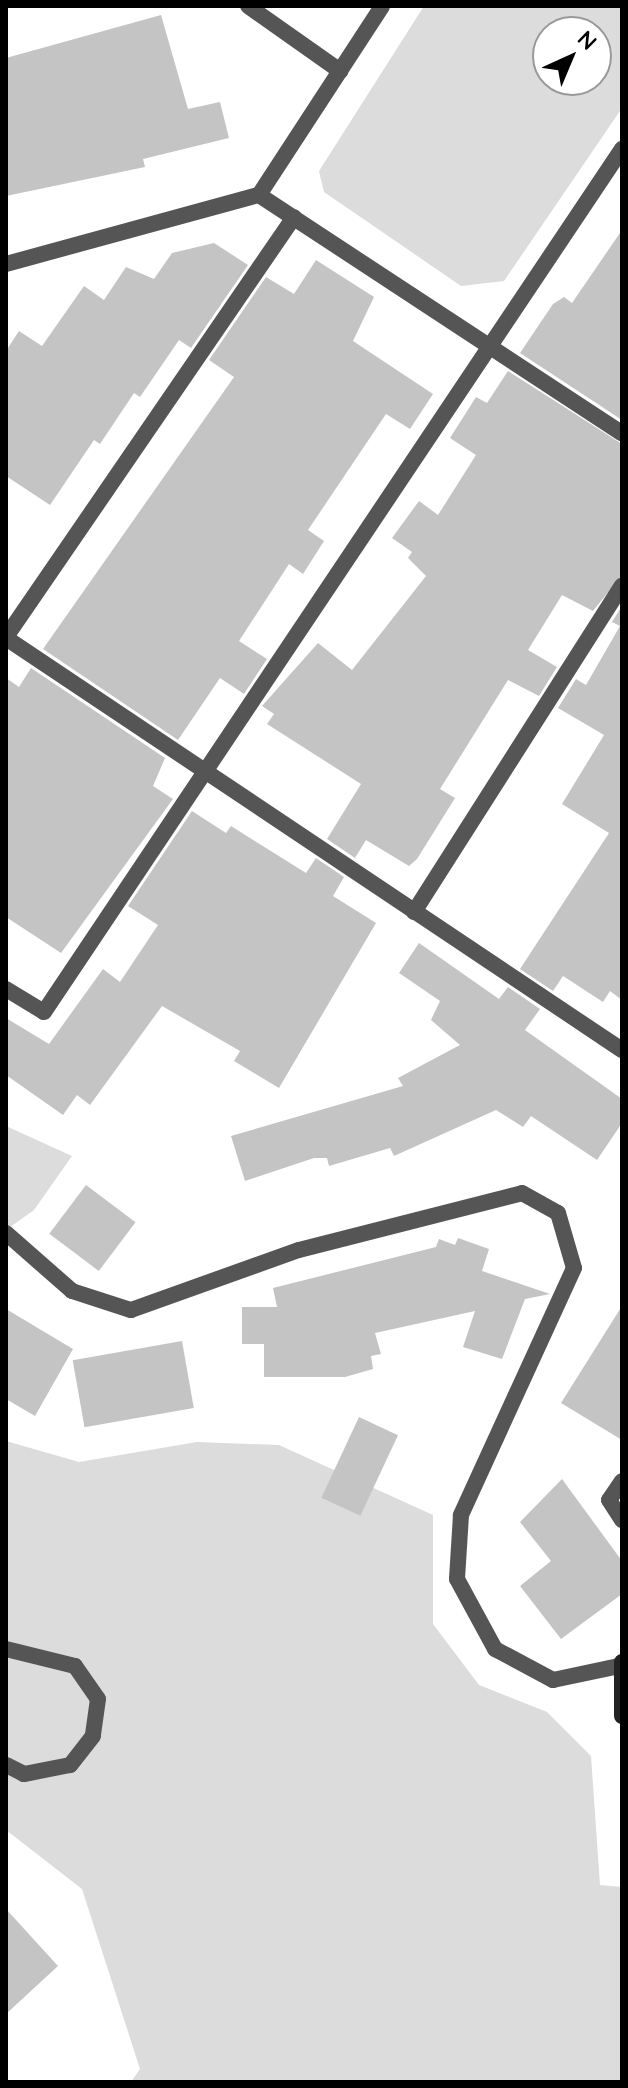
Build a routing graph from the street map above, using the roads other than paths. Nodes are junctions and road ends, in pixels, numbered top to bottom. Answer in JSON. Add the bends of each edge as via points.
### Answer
{"nodes":[{"id":1,"x":248,"y":6,"type":"edge"},
{"id":2,"x":382,"y":6,"type":"edge"},
{"id":3,"x":340,"y":71,"type":"junction"},
{"id":4,"x":622,"y":149,"type":"edge"},
{"id":5,"x":259,"y":195,"type":"junction"},
{"id":6,"x":294,"y":217,"type":"junction"},
{"id":7,"x":6,"y":264,"type":"edge"},
{"id":8,"x":490,"y":347,"type":"junction"},
{"id":9,"x":622,"y":433,"type":"edge"},
{"id":10,"x":622,"y":586,"type":"edge"},
{"id":11,"x":6,"y":638,"type":"edge"},
{"id":12,"x":203,"y":770,"type":"junction"},
{"id":13,"x":414,"y":912,"type":"junction"},
{"id":14,"x":6,"y":989,"type":"edge"},
{"id":15,"x":619,"y":1041,"type":"edge"},
{"id":16,"x":6,"y":1233,"type":"edge"},
{"id":17,"x":622,"y":1481,"type":"edge"},
{"id":18,"x":622,"y":1520,"type":"edge"},
{"id":19,"x":6,"y":1649,"type":"edge"},
{"id":20,"x":621,"y":1664,"type":"edge"},
{"id":21,"x":622,"y":1716,"type":"edge"},
{"id":22,"x":6,"y":1765,"type":"edge"}],
"edges":[{"from":1,"to":3,"type":"street"},
{"from":2,"to":3,"type":"street"},
{"from":3,"to":5,"type":"street"},
{"from":4,"to":8,"type":"street"},
{"from":5,"to":6,"type":"street"},
{"from":5,"to":7,"type":"street"},
{"from":6,"to":8,"type":"street"},
{"from":6,"to":11,"type":"street"},
{"from":8,"to":9,"type":"street"},
{"from":8,"to":12,"type":"street"},
{"from":10,"to":13,"type":"street"},
{"from":11,"to":12,"type":"street"},
{"from":12,"to":13,"type":"street"},
{"from":12,"to":14,"type":"street","via":[[44,1012]]},
{"from":13,"to":15,"type":"street"},
{"from":16,"to":20,"type":"street","via":[[72,1291],[131,1310],[299,1250],[522,1193],[558,1213],[574,1268],[461,1515],[457,1579],[495,1649],[553,1680]]},
{"from":17,"to":18,"type":"street","via":[[609,1500]]},
{"from":19,"to":22,"type":"street","via":[[75,1666],[98,1699],[93,1736],[70,1765],[24,1774]]},
{"from":20,"to":21,"type":"street"}]}
